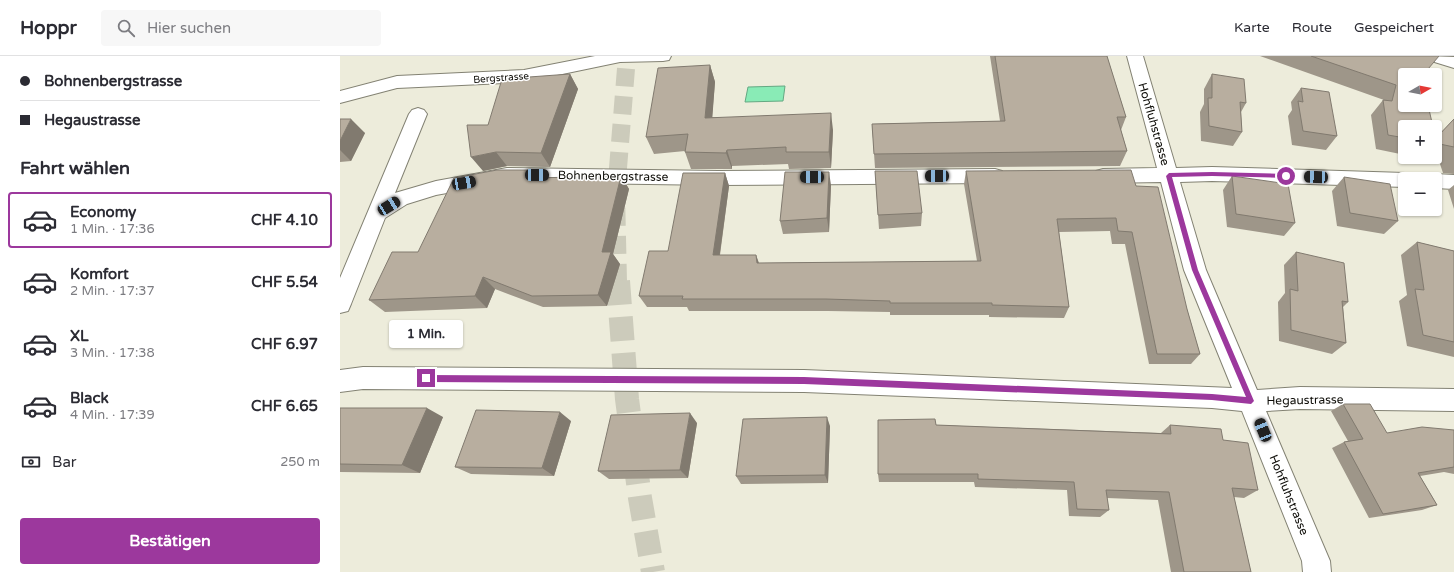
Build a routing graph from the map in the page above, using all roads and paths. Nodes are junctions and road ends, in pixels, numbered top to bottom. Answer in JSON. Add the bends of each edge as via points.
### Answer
{"nodes":[{"id":1,"x":663,"y":56,"type":"edge"},
{"id":2,"x":1135,"y":56,"type":"edge"},
{"id":3,"x":1434,"y":56,"type":"edge"},
{"id":4,"x":1454,"y":63,"type":"edge"},
{"id":5,"x":340,"y":97,"type":"edge"},
{"id":6,"x":418,"y":114,"type":"dead end"},
{"id":7,"x":1013,"y":176,"type":"edge"},
{"id":8,"x":1084,"y":176,"type":"edge"},
{"id":9,"x":1169,"y":176,"type":"junction"},
{"id":10,"x":1398,"y":180,"type":"edge"},
{"id":11,"x":1442,"y":181,"type":"edge"},
{"id":12,"x":1454,"y":182,"type":"edge"},
{"id":13,"x":377,"y":213,"type":"junction"},
{"id":14,"x":340,"y":302,"type":"edge"},
{"id":15,"x":340,"y":380,"type":"edge"},
{"id":16,"x":1454,"y":400,"type":"edge"},
{"id":17,"x":1251,"y":401,"type":"junction"},
{"id":18,"x":1317,"y":572,"type":"edge"}],
"edges":[{"from":1,"to":5,"type":"street","name":"Bergstrasse","via":[[620,57],[524,76],[397,82]]},
{"from":2,"to":9,"type":"street","name":"Hohfluhstrasse"},
{"from":3,"to":4,"type":"street"},
{"from":6,"to":13,"type":"street"},
{"from":7,"to":13,"type":"street","name":"Bohnenbergstrasse","via":[[718,178],[507,175],[436,188],[400,199]]},
{"from":8,"to":9,"type":"street"},
{"from":9,"to":10,"type":"street","via":[[1212,174]]},
{"from":9,"to":17,"type":"street","name":"Hohfluhstrasse","via":[[1195,270]]},
{"from":11,"to":12,"type":"street"},
{"from":13,"to":14,"type":"street"},
{"from":15,"to":17,"type":"street","name":"Hegaustrasse","via":[[370,378],[804,381],[1212,397]]},
{"from":16,"to":17,"type":"street","name":"Hegaustrasse","via":[[1300,398]]},
{"from":17,"to":18,"type":"street","name":"Hohfluhstrasse","via":[[1316,561]]}]}
